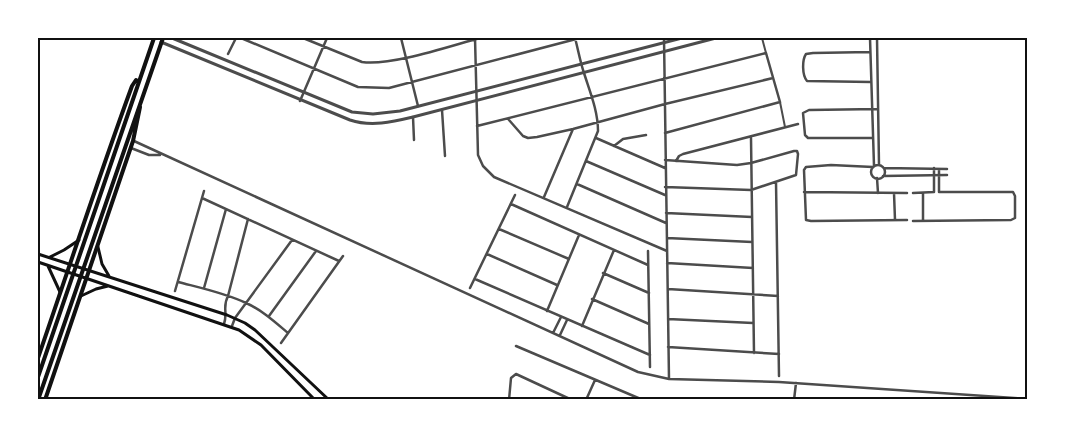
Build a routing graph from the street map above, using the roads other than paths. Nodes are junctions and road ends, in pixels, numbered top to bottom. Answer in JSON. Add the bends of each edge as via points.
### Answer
{"nodes":[{"id":1,"x":154,"y":38,"type":"edge"},
{"id":2,"x":172,"y":38,"type":"edge"},
{"id":3,"x":236,"y":38,"type":"edge"},
{"id":4,"x":241,"y":38,"type":"edge"},
{"id":5,"x":303,"y":38,"type":"edge"},
{"id":6,"x":327,"y":38,"type":"edge"},
{"id":7,"x":371,"y":38,"type":"edge"},
{"id":8,"x":379,"y":38,"type":"edge"},
{"id":9,"x":401,"y":38,"type":"edge"},
{"id":10,"x":475,"y":38,"type":"edge"},
{"id":11,"x":480,"y":38,"type":"edge"},
{"id":12,"x":576,"y":38,"type":"edge"},
{"id":13,"x":580,"y":38,"type":"edge"},
{"id":14,"x":664,"y":38,"type":"edge"},
{"id":15,"x":682,"y":38,"type":"edge"},
{"id":16,"x":716,"y":38,"type":"edge"},
{"id":17,"x":762,"y":38,"type":"edge"},
{"id":18,"x":870,"y":38,"type":"edge"},
{"id":19,"x":877,"y":38,"type":"edge"},
{"id":20,"x":924,"y":38,"type":"edge"},
{"id":21,"x":957,"y":38,"type":"edge"},
{"id":22,"x":162,"y":40,"type":"edge"},
{"id":23,"x":664,"y":42,"type":"junction"},
{"id":24,"x":324,"y":46,"type":"junction"},
{"id":25,"x":664,"y":50,"type":"junction"},
{"id":26,"x":870,"y":52,"type":"junction"},
{"id":27,"x":766,"y":53,"type":"junction"},
{"id":28,"x":228,"y":54,"type":"dead end"},
{"id":29,"x":406,"y":57,"type":"junction"},
{"id":30,"x":225,"y":60,"type":"junction"},
{"id":31,"x":581,"y":64,"type":"junction"},
{"id":32,"x":475,"y":66,"type":"junction"},
{"id":33,"x":221,"y":67,"type":"junction"},
{"id":34,"x":315,"y":69,"type":"junction"},
{"id":35,"x":584,"y":72,"type":"junction"},
{"id":36,"x":139,"y":77,"type":"junction"},
{"id":37,"x":773,"y":78,"type":"junction"},
{"id":38,"x":665,"y":79,"type":"junction"},
{"id":39,"x":412,"y":81,"type":"junction"},
{"id":40,"x":870,"y":82,"type":"junction"},
{"id":41,"x":475,"y":92,"type":"junction"},
{"id":42,"x":304,"y":93,"type":"junction"},
{"id":43,"x":871,"y":94,"type":"junction"},
{"id":44,"x":878,"y":94,"type":"junction"},
{"id":45,"x":592,"y":96,"type":"junction"},
{"id":46,"x":140,"y":101,"type":"junction"},
{"id":47,"x":300,"y":101,"type":"junction"},
{"id":48,"x":476,"y":101,"type":"junction"},
{"id":49,"x":780,"y":102,"type":"junction"},
{"id":50,"x":665,"y":104,"type":"junction"},
{"id":51,"x":418,"y":106,"type":"junction"},
{"id":52,"x":869,"y":109,"type":"junction"},
{"id":53,"x":878,"y":109,"type":"junction"},
{"id":54,"x":442,"y":110,"type":"junction"},
{"id":55,"x":373,"y":114,"type":"junction"},
{"id":56,"x":413,"y":117,"type":"junction"},
{"id":57,"x":509,"y":119,"type":"junction"},
{"id":58,"x":598,"y":122,"type":"junction"},
{"id":59,"x":372,"y":124,"type":"junction"},
{"id":60,"x":798,"y":124,"type":"dead end"},
{"id":61,"x":477,"y":126,"type":"junction"},
{"id":62,"x":785,"y":128,"type":"junction"},
{"id":63,"x":573,"y":129,"type":"junction"},
{"id":64,"x":665,"y":133,"type":"junction"},
{"id":65,"x":646,"y":135,"type":"dead end"},
{"id":66,"x":596,"y":138,"type":"junction"},
{"id":67,"x":750,"y":138,"type":"junction"},
{"id":68,"x":872,"y":138,"type":"junction"},
{"id":69,"x":414,"y":140,"type":"dead end"},
{"id":70,"x":133,"y":141,"type":"junction"},
{"id":71,"x":614,"y":146,"type":"junction"},
{"id":72,"x":131,"y":148,"type":"junction"},
{"id":73,"x":878,"y":152,"type":"junction"},
{"id":74,"x":872,"y":153,"type":"junction"},
{"id":75,"x":162,"y":154,"type":"junction"},
{"id":76,"x":446,"y":156,"type":"dead end"},
{"id":77,"x":665,"y":160,"type":"junction"},
{"id":78,"x":586,"y":161,"type":"junction"},
{"id":79,"x":676,"y":161,"type":"junction"},
{"id":80,"x":751,"y":163,"type":"junction"},
{"id":81,"x":879,"y":165,"type":"junction"},
{"id":82,"x":873,"y":166,"type":"junction"},
{"id":83,"x":665,"y":168,"type":"junction"},
{"id":84,"x":884,"y":168,"type":"junction"},
{"id":85,"x":934,"y":168,"type":"junction"},
{"id":86,"x":939,"y":168,"type":"junction"},
{"id":87,"x":947,"y":168,"type":"dead end"},
{"id":88,"x":934,"y":175,"type":"junction"},
{"id":89,"x":939,"y":175,"type":"junction"},
{"id":90,"x":947,"y":175,"type":"dead end"},
{"id":91,"x":883,"y":176,"type":"junction"},
{"id":92,"x":878,"y":178,"type":"junction"},
{"id":93,"x":776,"y":182,"type":"junction"},
{"id":94,"x":577,"y":184,"type":"junction"},
{"id":95,"x":665,"y":187,"type":"junction"},
{"id":96,"x":751,"y":190,"type":"junction"},
{"id":97,"x":204,"y":191,"type":"dead end"},
{"id":98,"x":804,"y":192,"type":"junction"},
{"id":99,"x":878,"y":193,"type":"junction"},
{"id":100,"x":894,"y":193,"type":"junction"},
{"id":101,"x":907,"y":193,"type":"dead end"},
{"id":102,"x":912,"y":193,"type":"dead end"},
{"id":103,"x":923,"y":193,"type":"junction"},
{"id":104,"x":515,"y":195,"type":"dead end"},
{"id":105,"x":665,"y":195,"type":"junction"},
{"id":106,"x":544,"y":197,"type":"junction"},
{"id":107,"x":202,"y":198,"type":"junction"},
{"id":108,"x":511,"y":204,"type":"junction"},
{"id":109,"x":567,"y":207,"type":"junction"},
{"id":110,"x":226,"y":209,"type":"junction"},
{"id":111,"x":666,"y":213,"type":"junction"},
{"id":112,"x":752,"y":217,"type":"junction"},
{"id":113,"x":248,"y":219,"type":"junction"},
{"id":114,"x":895,"y":220,"type":"junction"},
{"id":115,"x":907,"y":220,"type":"dead end"},
{"id":116,"x":912,"y":220,"type":"dead end"},
{"id":117,"x":923,"y":220,"type":"junction"},
{"id":118,"x":666,"y":222,"type":"junction"},
{"id":119,"x":498,"y":229,"type":"junction"},
{"id":120,"x":579,"y":235,"type":"junction"},
{"id":121,"x":667,"y":238,"type":"junction"},
{"id":122,"x":79,"y":239,"type":"junction"},
{"id":123,"x":292,"y":240,"type":"junction"},
{"id":124,"x":752,"y":242,"type":"junction"},
{"id":125,"x":77,"y":246,"type":"junction"},
{"id":126,"x":98,"y":246,"type":"junction"},
{"id":127,"x":614,"y":250,"type":"junction"},
{"id":128,"x":316,"y":251,"type":"junction"},
{"id":129,"x":648,"y":251,"type":"dead end"},
{"id":130,"x":667,"y":251,"type":"junction"},
{"id":131,"x":95,"y":253,"type":"junction"},
{"id":132,"x":38,"y":254,"type":"edge"},
{"id":133,"x":487,"y":254,"type":"junction"},
{"id":134,"x":343,"y":256,"type":"dead end"},
{"id":135,"x":49,"y":257,"type":"junction"},
{"id":136,"x":569,"y":259,"type":"junction"},
{"id":137,"x":339,"y":261,"type":"junction"},
{"id":138,"x":38,"y":262,"type":"edge"},
{"id":139,"x":668,"y":263,"type":"junction"},
{"id":140,"x":71,"y":264,"type":"junction"},
{"id":141,"x":47,"y":265,"type":"junction"},
{"id":142,"x":648,"y":265,"type":"junction"},
{"id":143,"x":752,"y":268,"type":"junction"},
{"id":144,"x":89,"y":270,"type":"junction"},
{"id":145,"x":68,"y":272,"type":"junction"},
{"id":146,"x":603,"y":273,"type":"junction"},
{"id":147,"x":109,"y":276,"type":"junction"},
{"id":148,"x":86,"y":278,"type":"junction"},
{"id":149,"x":475,"y":279,"type":"junction"},
{"id":150,"x":178,"y":282,"type":"junction"},
{"id":151,"x":109,"y":286,"type":"junction"},
{"id":152,"x":557,"y":286,"type":"junction"},
{"id":153,"x":204,"y":288,"type":"junction"},
{"id":154,"x":470,"y":288,"type":"dead end"},
{"id":155,"x":668,"y":289,"type":"junction"},
{"id":156,"x":175,"y":291,"type":"dead end"},
{"id":157,"x":61,"y":292,"type":"junction"},
{"id":158,"x":649,"y":294,"type":"junction"},
{"id":159,"x":753,"y":294,"type":"junction"},
{"id":160,"x":80,"y":296,"type":"junction"},
{"id":161,"x":228,"y":296,"type":"junction"},
{"id":162,"x":778,"y":296,"type":"junction"},
{"id":163,"x":592,"y":299,"type":"junction"},
{"id":164,"x":58,"y":300,"type":"junction"},
{"id":165,"x":247,"y":303,"type":"junction"},
{"id":166,"x":76,"y":307,"type":"junction"},
{"id":167,"x":547,"y":311,"type":"junction"},
{"id":168,"x":227,"y":315,"type":"junction"},
{"id":169,"x":268,"y":316,"type":"junction"},
{"id":170,"x":560,"y":317,"type":"junction"},
{"id":171,"x":235,"y":318,"type":"junction"},
{"id":172,"x":668,"y":319,"type":"junction"},
{"id":173,"x":567,"y":320,"type":"junction"},
{"id":174,"x":753,"y":323,"type":"junction"},
{"id":175,"x":224,"y":324,"type":"junction"},
{"id":176,"x":649,"y":324,"type":"junction"},
{"id":177,"x":232,"y":326,"type":"junction"},
{"id":178,"x":582,"y":326,"type":"junction"},
{"id":179,"x":553,"y":332,"type":"junction"},
{"id":180,"x":288,"y":333,"type":"junction"},
{"id":181,"x":560,"y":336,"type":"junction"},
{"id":182,"x":281,"y":343,"type":"dead end"},
{"id":183,"x":516,"y":346,"type":"dead end"},
{"id":184,"x":668,"y":347,"type":"junction"},
{"id":185,"x":754,"y":353,"type":"junction"},
{"id":186,"x":779,"y":354,"type":"junction"},
{"id":187,"x":650,"y":356,"type":"junction"},
{"id":188,"x":38,"y":358,"type":"edge"},
{"id":189,"x":650,"y":367,"type":"dead end"},
{"id":190,"x":780,"y":376,"type":"dead end"},
{"id":191,"x":38,"y":377,"type":"edge"},
{"id":192,"x":669,"y":379,"type":"junction"},
{"id":193,"x":595,"y":380,"type":"junction"},
{"id":194,"x":796,"y":383,"type":"junction"},
{"id":195,"x":570,"y":399,"type":"edge"},
{"id":196,"x":1028,"y":399,"type":"edge"},
{"id":197,"x":38,"y":400,"type":"edge"},
{"id":198,"x":45,"y":400,"type":"edge"},
{"id":199,"x":315,"y":400,"type":"edge"},
{"id":200,"x":329,"y":400,"type":"edge"},
{"id":201,"x":509,"y":400,"type":"edge"},
{"id":202,"x":586,"y":400,"type":"edge"},
{"id":203,"x":643,"y":400,"type":"edge"},
{"id":204,"x":794,"y":400,"type":"edge"}],
"edges":[{"from":1,"to":36,"type":"highway"},
{"from":2,"to":30,"type":"street"},
{"from":3,"to":28,"type":"street"},
{"from":4,"to":34,"type":"street"},
{"from":5,"to":24,"type":"street"},
{"from":6,"to":24,"type":"street"},
{"from":7,"to":8,"type":"street"},
{"from":9,"to":29,"type":"street"},
{"from":10,"to":11,"type":"street"},
{"from":10,"to":29,"type":"street"},
{"from":10,"to":32,"type":"street"},
{"from":12,"to":13,"type":"street"},
{"from":12,"to":31,"type":"street"},
{"from":12,"to":32,"type":"street"},
{"from":14,"to":23,"type":"street"},
{"from":15,"to":23,"type":"street"},
{"from":16,"to":25,"type":"street"},
{"from":17,"to":27,"type":"street"},
{"from":18,"to":19,"type":"street"},
{"from":18,"to":26,"type":"street"},
{"from":19,"to":44,"type":"street"},
{"from":20,"to":21,"type":"street"},
{"from":22,"to":33,"type":"street"},
{"from":22,"to":46,"type":"highway"},
{"from":23,"to":25,"type":"street"},
{"from":23,"to":31,"type":"street"},
{"from":24,"to":29,"type":"street","via":[[362,62]]},
{"from":24,"to":34,"type":"street"},
{"from":25,"to":35,"type":"street"},
{"from":25,"to":38,"type":"street"},
{"from":26,"to":40,"type":"street"},
{"from":26,"to":40,"type":"street","via":[[813,53],[803,58],[807,80]]},
{"from":27,"to":37,"type":"street"},
{"from":27,"to":38,"type":"street"},
{"from":29,"to":39,"type":"street"},
{"from":30,"to":33,"type":"street"},
{"from":30,"to":42,"type":"street"},
{"from":31,"to":35,"type":"street"},
{"from":31,"to":41,"type":"street"},
{"from":32,"to":39,"type":"street"},
{"from":32,"to":41,"type":"street"},
{"from":33,"to":47,"type":"street"},
{"from":34,"to":39,"type":"street","via":[[365,88],[389,88]]},
{"from":34,"to":42,"type":"street"},
{"from":35,"to":45,"type":"street"},
{"from":35,"to":48,"type":"street"},
{"from":36,"to":122,"type":"highway","via":[[119,119]]},
{"from":36,"to":191,"type":"highway"},
{"from":37,"to":49,"type":"street"},
{"from":37,"to":50,"type":"street"},
{"from":38,"to":45,"type":"street"},
{"from":38,"to":50,"type":"street"},
{"from":39,"to":51,"type":"street"},
{"from":40,"to":43,"type":"street"},
{"from":41,"to":48,"type":"street"},
{"from":41,"to":51,"type":"street"},
{"from":42,"to":47,"type":"street"},
{"from":42,"to":55,"type":"street","via":[[352,112]]},
{"from":43,"to":44,"type":"street"},
{"from":43,"to":52,"type":"street"},
{"from":44,"to":53,"type":"street"},
{"from":45,"to":57,"type":"street"},
{"from":45,"to":58,"type":"street"},
{"from":46,"to":70,"type":"highway"},
{"from":46,"to":197,"type":"highway"},
{"from":47,"to":59,"type":"street","via":[[355,122]]},
{"from":48,"to":54,"type":"street"},
{"from":48,"to":61,"type":"street"},
{"from":49,"to":62,"type":"street"},
{"from":49,"to":64,"type":"street"},
{"from":50,"to":58,"type":"street"},
{"from":50,"to":64,"type":"street"},
{"from":51,"to":55,"type":"street"},
{"from":52,"to":53,"type":"street"},
{"from":52,"to":68,"type":"street"},
{"from":52,"to":68,"type":"street","via":[[809,110],[803,114],[806,137]]},
{"from":53,"to":73,"type":"street"},
{"from":54,"to":56,"type":"street"},
{"from":54,"to":76,"type":"street"},
{"from":55,"to":59,"type":"street"},
{"from":56,"to":59,"type":"street"},
{"from":56,"to":69,"type":"street"},
{"from":57,"to":61,"type":"street"},
{"from":57,"to":63,"type":"street","via":[[528,138]]},
{"from":58,"to":63,"type":"street"},
{"from":58,"to":66,"type":"street"},
{"from":60,"to":62,"type":"street"},
{"from":61,"to":106,"type":"street","via":[[478,155],[486,169],[494,177]]},
{"from":62,"to":67,"type":"street"},
{"from":63,"to":106,"type":"street"},
{"from":64,"to":77,"type":"street"},
{"from":65,"to":71,"type":"street","via":[[623,139]]},
{"from":66,"to":71,"type":"street"},
{"from":66,"to":78,"type":"street"},
{"from":67,"to":79,"type":"street","via":[[683,154]]},
{"from":67,"to":80,"type":"street"},
{"from":68,"to":74,"type":"street"},
{"from":70,"to":72,"type":"highway"},
{"from":70,"to":75,"type":"street"},
{"from":71,"to":83,"type":"street"},
{"from":72,"to":75,"type":"street","via":[[148,155]]},
{"from":72,"to":126,"type":"highway"},
{"from":73,"to":74,"type":"street"},
{"from":73,"to":81,"type":"street"},
{"from":74,"to":82,"type":"street"},
{"from":75,"to":179,"type":"street"},
{"from":77,"to":79,"type":"street"},
{"from":77,"to":83,"type":"street"},
{"from":78,"to":94,"type":"street"},
{"from":78,"to":105,"type":"street"},
{"from":79,"to":80,"type":"street","via":[[723,165]]},
{"from":80,"to":93,"type":"street","via":[[797,151],[796,175]]},
{"from":80,"to":96,"type":"street"},
{"from":81,"to":82,"type":"street"},
{"from":81,"to":84,"type":"street"},
{"from":82,"to":92,"type":"street","via":[[872,174]]},
{"from":82,"to":98,"type":"street","via":[[806,167]]},
{"from":83,"to":95,"type":"street"},
{"from":84,"to":85,"type":"street"},
{"from":84,"to":91,"type":"street"},
{"from":85,"to":86,"type":"street"},
{"from":85,"to":88,"type":"street"},
{"from":86,"to":87,"type":"street"},
{"from":86,"to":89,"type":"street"},
{"from":88,"to":89,"type":"street"},
{"from":88,"to":91,"type":"street"},
{"from":88,"to":103,"type":"street","via":[[934,192]]},
{"from":89,"to":90,"type":"street"},
{"from":89,"to":117,"type":"street","via":[[939,192],[1010,191],[1015,196],[1015,218]]},
{"from":91,"to":92,"type":"street"},
{"from":92,"to":99,"type":"street"},
{"from":93,"to":96,"type":"street"},
{"from":93,"to":162,"type":"street"},
{"from":94,"to":109,"type":"street"},
{"from":94,"to":118,"type":"street"},
{"from":95,"to":96,"type":"street"},
{"from":95,"to":105,"type":"street"},
{"from":96,"to":112,"type":"street"},
{"from":97,"to":107,"type":"street"},
{"from":98,"to":99,"type":"street"},
{"from":98,"to":114,"type":"street","via":[[805,218],[808,220]]},
{"from":99,"to":100,"type":"street"},
{"from":100,"to":101,"type":"street"},
{"from":100,"to":114,"type":"street"},
{"from":102,"to":103,"type":"street"},
{"from":103,"to":117,"type":"street"},
{"from":104,"to":108,"type":"street"},
{"from":105,"to":111,"type":"street"},
{"from":106,"to":109,"type":"street"},
{"from":107,"to":110,"type":"street"},
{"from":107,"to":150,"type":"street"},
{"from":108,"to":119,"type":"street"},
{"from":108,"to":120,"type":"street"},
{"from":109,"to":130,"type":"street"},
{"from":110,"to":113,"type":"street"},
{"from":110,"to":153,"type":"street"},
{"from":111,"to":112,"type":"street"},
{"from":111,"to":118,"type":"street"},
{"from":112,"to":124,"type":"street"},
{"from":113,"to":123,"type":"street"},
{"from":113,"to":161,"type":"street"},
{"from":114,"to":115,"type":"street"},
{"from":116,"to":117,"type":"street"},
{"from":118,"to":121,"type":"street"},
{"from":119,"to":133,"type":"street"},
{"from":119,"to":136,"type":"street"},
{"from":120,"to":127,"type":"street"},
{"from":120,"to":136,"type":"street"},
{"from":121,"to":124,"type":"street"},
{"from":121,"to":130,"type":"street"},
{"from":122,"to":125,"type":"highway"},
{"from":122,"to":135,"type":"main road"},
{"from":123,"to":128,"type":"street"},
{"from":123,"to":165,"type":"street"},
{"from":124,"to":143,"type":"street"},
{"from":125,"to":131,"type":"highway","via":[[87,254]]},
{"from":125,"to":140,"type":"highway"},
{"from":126,"to":131,"type":"highway"},
{"from":126,"to":147,"type":"main road"},
{"from":127,"to":142,"type":"street"},
{"from":127,"to":146,"type":"street"},
{"from":128,"to":137,"type":"street"},
{"from":128,"to":169,"type":"street"},
{"from":129,"to":142,"type":"street"},
{"from":130,"to":139,"type":"street"},
{"from":131,"to":144,"type":"highway"},
{"from":132,"to":135,"type":"main road"},
{"from":133,"to":149,"type":"street"},
{"from":133,"to":152,"type":"street"},
{"from":134,"to":137,"type":"street"},
{"from":135,"to":140,"type":"main road"},
{"from":136,"to":152,"type":"street"},
{"from":137,"to":180,"type":"street"},
{"from":138,"to":141,"type":"main road"},
{"from":139,"to":143,"type":"street"},
{"from":139,"to":155,"type":"street"},
{"from":140,"to":144,"type":"main road"},
{"from":140,"to":145,"type":"highway"},
{"from":141,"to":145,"type":"main road"},
{"from":141,"to":157,"type":"main road"},
{"from":142,"to":158,"type":"street"},
{"from":143,"to":159,"type":"street"},
{"from":144,"to":147,"type":"main road"},
{"from":144,"to":148,"type":"highway"},
{"from":145,"to":148,"type":"main road"},
{"from":145,"to":157,"type":"highway"},
{"from":146,"to":158,"type":"street"},
{"from":146,"to":163,"type":"street"},
{"from":147,"to":168,"type":"main road"},
{"from":148,"to":151,"type":"main road"},
{"from":148,"to":160,"type":"highway"},
{"from":149,"to":154,"type":"street"},
{"from":149,"to":167,"type":"street"},
{"from":150,"to":153,"type":"street"},
{"from":150,"to":156,"type":"street"},
{"from":151,"to":160,"type":"main road"},
{"from":151,"to":175,"type":"main road"},
{"from":152,"to":167,"type":"street"},
{"from":153,"to":161,"type":"street"},
{"from":155,"to":159,"type":"street"},
{"from":155,"to":172,"type":"street"},
{"from":157,"to":164,"type":"highway"},
{"from":158,"to":176,"type":"street"},
{"from":159,"to":162,"type":"street"},
{"from":159,"to":174,"type":"street"},
{"from":160,"to":166,"type":"highway"},
{"from":161,"to":165,"type":"street"},
{"from":161,"to":168,"type":"street","via":[[224,305]]},
{"from":162,"to":186,"type":"street"},
{"from":163,"to":176,"type":"street"},
{"from":163,"to":178,"type":"street"},
{"from":164,"to":166,"type":"highway","via":[[73,301]]},
{"from":164,"to":188,"type":"highway"},
{"from":165,"to":169,"type":"street"},
{"from":165,"to":171,"type":"street"},
{"from":166,"to":198,"type":"highway"},
{"from":167,"to":170,"type":"street"},
{"from":168,"to":171,"type":"main road"},
{"from":168,"to":175,"type":"street"},
{"from":169,"to":180,"type":"street"},
{"from":170,"to":173,"type":"street"},
{"from":170,"to":179,"type":"street"},
{"from":171,"to":177,"type":"street"},
{"from":171,"to":200,"type":"main road","via":[[256,330]]},
{"from":172,"to":174,"type":"street"},
{"from":172,"to":184,"type":"street"},
{"from":173,"to":178,"type":"street"},
{"from":173,"to":181,"type":"street"},
{"from":174,"to":185,"type":"street"},
{"from":175,"to":177,"type":"main road"},
{"from":176,"to":187,"type":"street"},
{"from":177,"to":199,"type":"main road","via":[[261,345]]},
{"from":178,"to":187,"type":"street"},
{"from":179,"to":181,"type":"street"},
{"from":180,"to":182,"type":"street"},
{"from":181,"to":192,"type":"street","via":[[638,372]]},
{"from":183,"to":193,"type":"street"},
{"from":184,"to":185,"type":"street"},
{"from":184,"to":192,"type":"street"},
{"from":185,"to":186,"type":"street"},
{"from":186,"to":190,"type":"street"},
{"from":187,"to":189,"type":"street"},
{"from":192,"to":194,"type":"street"},
{"from":193,"to":202,"type":"street"},
{"from":193,"to":203,"type":"street"},
{"from":194,"to":196,"type":"street"},
{"from":194,"to":204,"type":"street"},
{"from":195,"to":201,"type":"street","via":[[516,374],[512,378]]}]}
